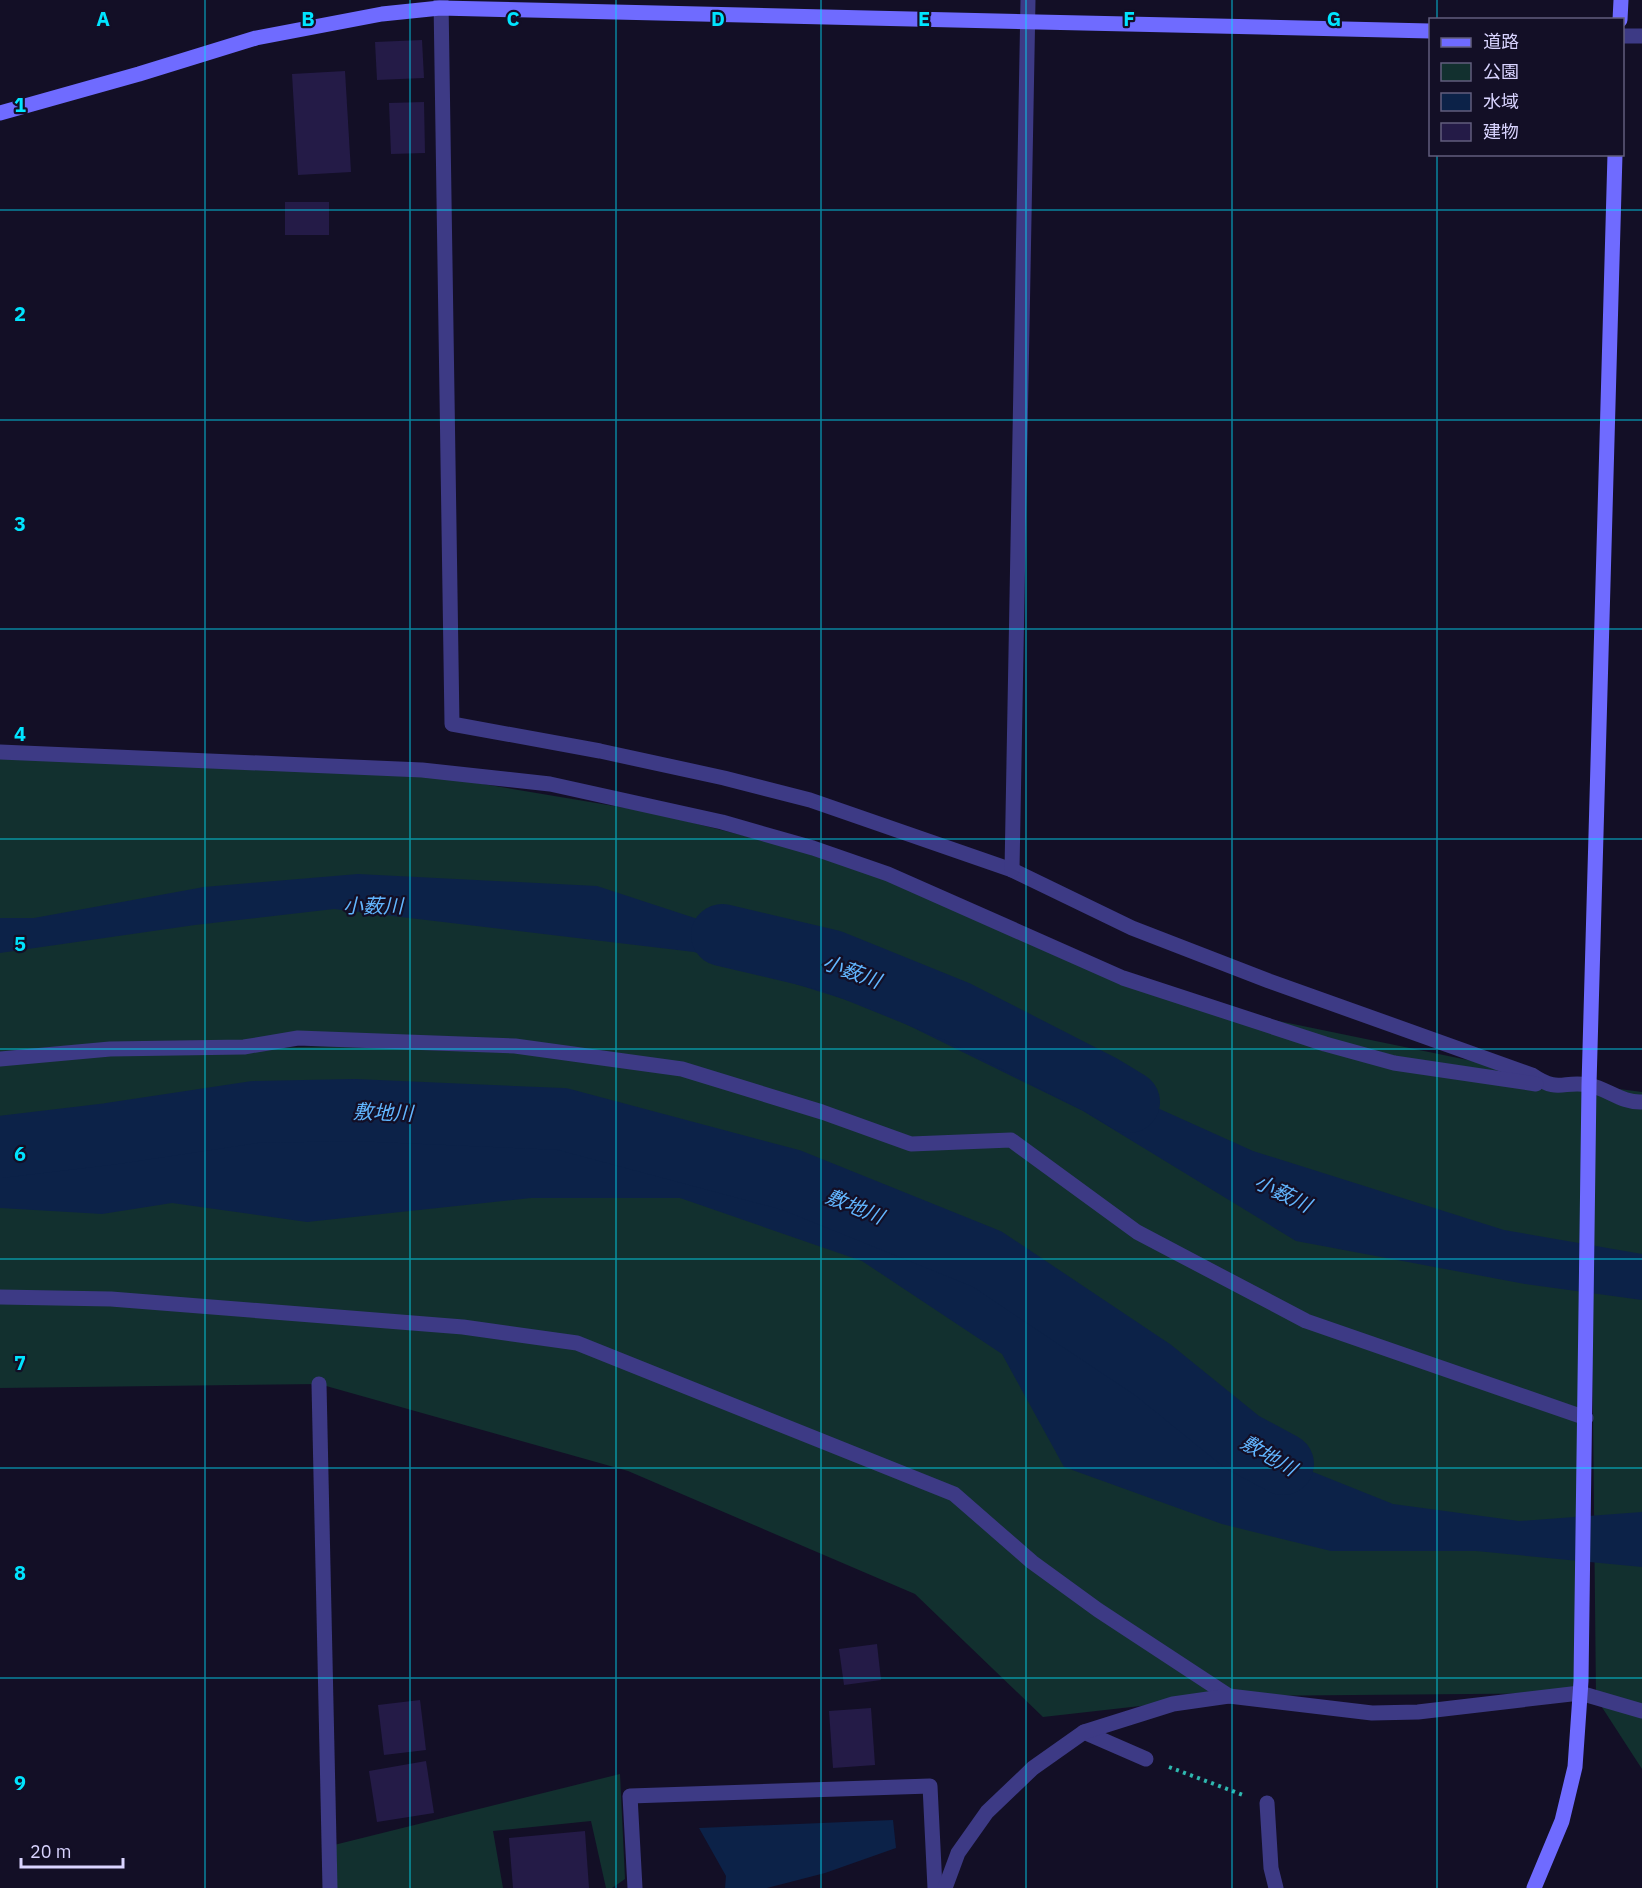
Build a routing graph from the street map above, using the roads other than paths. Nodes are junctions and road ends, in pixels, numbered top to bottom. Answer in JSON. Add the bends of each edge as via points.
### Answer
{"nodes":[{"id":1,"x":1029,"y":0,"type":"edge"},
{"id":2,"x":1621,"y":0,"type":"edge"},
{"id":3,"x":440,"y":4,"type":"edge"},
{"id":4,"x":1620,"y":18,"type":"edge"},
{"id":5,"x":1028,"y":22,"type":"junction"},
{"id":6,"x":1429,"y":31,"type":"edge"},
{"id":7,"x":1624,"y":36,"type":"edge"},
{"id":8,"x":1642,"y":36,"type":"edge"},
{"id":9,"x":0,"y":113,"type":"edge"},
{"id":10,"x":1615,"y":156,"type":"edge"},
{"id":11,"x":0,"y":752,"type":"edge"},
{"id":12,"x":1012,"y":870,"type":"junction"},
{"id":13,"x":0,"y":1059,"type":"edge"},
{"id":14,"x":1589,"y":1085,"type":"junction"},
{"id":15,"x":1548,"y":1086,"type":"junction"},
{"id":16,"x":1642,"y":1102,"type":"edge"},
{"id":17,"x":0,"y":1297,"type":"edge"},
{"id":18,"x":319,"y":1384,"type":"dead end"},
{"id":19,"x":1586,"y":1411,"type":"junction"},
{"id":20,"x":1580,"y":1687,"type":"junction"},
{"id":21,"x":1229,"y":1696,"type":"junction"},
{"id":22,"x":1642,"y":1711,"type":"edge"},
{"id":23,"x":1084,"y":1732,"type":"junction"},
{"id":24,"x":1146,"y":1759,"type":"road end"},
{"id":25,"x":1267,"y":1803,"type":"road end"},
{"id":26,"x":330,"y":1888,"type":"edge"},
{"id":27,"x":635,"y":1888,"type":"edge"},
{"id":28,"x":935,"y":1888,"type":"edge"},
{"id":29,"x":945,"y":1888,"type":"edge"},
{"id":30,"x":1276,"y":1888,"type":"edge"},
{"id":31,"x":1534,"y":1888,"type":"edge"}],
"edges":[{"from":1,"to":5,"type":"street"},
{"from":2,"to":4,"type":"street"},
{"from":3,"to":5,"type":"street"},
{"from":3,"to":9,"type":"street","via":[[256,38]]},
{"from":3,"to":12,"type":"street","via":[[452,724],[600,751],[810,800]]},
{"from":5,"to":6,"type":"street"},
{"from":5,"to":12,"type":"street"},
{"from":7,"to":8,"type":"street"},
{"from":10,"to":14,"type":"street"},
{"from":11,"to":15,"type":"street","via":[[422,770],[550,784],[722,822],[888,873],[1123,978],[1325,1044],[1394,1063]]},
{"from":12,"to":15,"type":"street","via":[[1132,928],[1532,1075]]},
{"from":13,"to":19,"type":"street","via":[[110,1049],[244,1047],[298,1038],[515,1046],[682,1068],[911,1144],[1011,1140],[1137,1232],[1306,1321]]},
{"from":14,"to":15,"type":"street"},
{"from":14,"to":16,"type":"street","via":[[1630,1103]]},
{"from":14,"to":19,"type":"street"},
{"from":17,"to":21,"type":"street","via":[[111,1299],[463,1327],[577,1343],[954,1494],[1032,1562]]},
{"from":18,"to":26,"type":"street"},
{"from":19,"to":20,"type":"street"},
{"from":20,"to":21,"type":"street","via":[[1418,1712],[1372,1713]]},
{"from":20,"to":22,"type":"street"},
{"from":20,"to":31,"type":"street","via":[[1575,1767],[1562,1821]]},
{"from":21,"to":23,"type":"street","via":[[1173,1704]]},
{"from":23,"to":24,"type":"street"},
{"from":23,"to":29,"type":"street","via":[[1033,1768],[987,1812],[958,1853]]},
{"from":25,"to":30,"type":"street"},
{"from":27,"to":28,"type":"street","via":[[630,1797],[930,1786]]}]}
